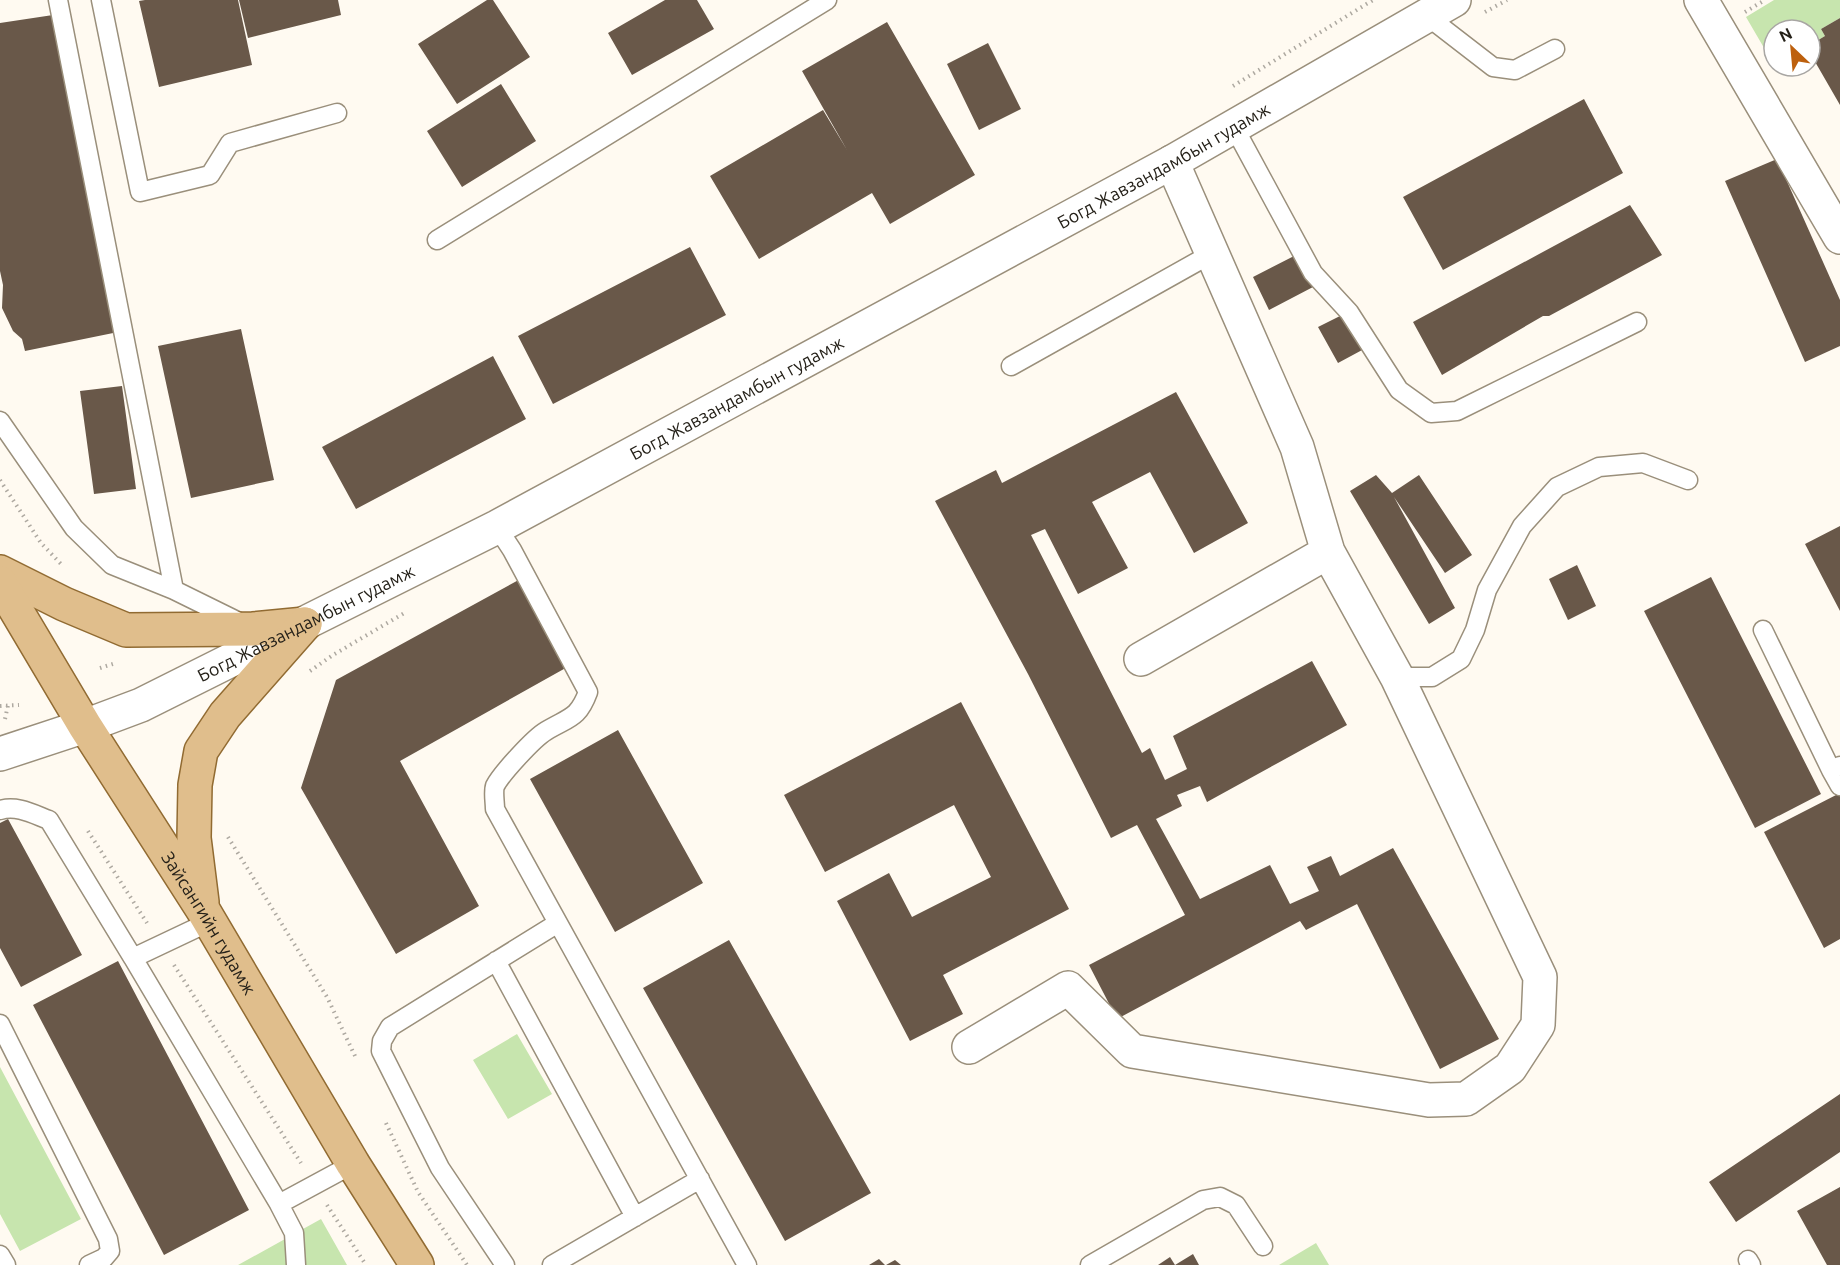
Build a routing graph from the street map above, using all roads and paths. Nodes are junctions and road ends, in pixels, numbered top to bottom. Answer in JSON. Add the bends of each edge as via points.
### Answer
{"nodes":[{"id":1,"x":58,"y":0,"type":"edge"},
{"id":2,"x":102,"y":0,"type":"edge"},
{"id":3,"x":827,"y":0,"type":"edge"},
{"id":4,"x":1373,"y":0,"type":"edge"},
{"id":5,"x":1507,"y":0,"type":"edge"},
{"id":6,"x":1701,"y":0,"type":"edge"},
{"id":7,"x":1765,"y":0,"type":"edge"},
{"id":8,"x":1443,"y":16,"type":"edge"},
{"id":9,"x":1738,"y":16,"type":"dead end"},
{"id":10,"x":1555,"y":49,"type":"dead end"},
{"id":11,"x":1233,"y":86,"type":"dead end"},
{"id":12,"x":337,"y":113,"type":"dead end"},
{"id":13,"x":1234,"y":127,"type":"junction"},
{"id":14,"x":1172,"y":162,"type":"junction"},
{"id":15,"x":1840,"y":237,"type":"edge"},
{"id":16,"x":437,"y":240,"type":"dead end"},
{"id":17,"x":1211,"y":254,"type":"junction"},
{"id":18,"x":1637,"y":322,"type":"dead end"},
{"id":19,"x":1011,"y":366,"type":"dead end"},
{"id":20,"x":0,"y":421,"type":"edge"},
{"id":21,"x":0,"y":480,"type":"edge"},
{"id":22,"x":1688,"y":480,"type":"dead end"},
{"id":23,"x":497,"y":527,"type":"junction"},
{"id":24,"x":1328,"y":552,"type":"junction"},
{"id":25,"x":63,"y":565,"type":"dead end"},
{"id":26,"x":0,"y":572,"type":"edge"},
{"id":27,"x":0,"y":583,"type":"edge"},
{"id":28,"x":174,"y":590,"type":"junction"},
{"id":29,"x":410,"y":610,"type":"dead end"},
{"id":30,"x":306,"y":624,"type":"junction"},
{"id":31,"x":253,"y":629,"type":"junction"},
{"id":32,"x":1763,"y":630,"type":"dead end"},
{"id":33,"x":1141,"y":659,"type":"dead end"},
{"id":34,"x":126,"y":660,"type":"dead end"},
{"id":35,"x":100,"y":668,"type":"dead end"},
{"id":36,"x":307,"y":673,"type":"dead end"},
{"id":37,"x":1397,"y":677,"type":"junction"},
{"id":38,"x":8,"y":705,"type":"junction"},
{"id":39,"x":19,"y":705,"type":"dead end"},
{"id":40,"x":0,"y":706,"type":"edge"},
{"id":41,"x":5,"y":721,"type":"dead end"},
{"id":42,"x":85,"y":726,"type":"junction"},
{"id":43,"x":0,"y":754,"type":"edge"},
{"id":44,"x":1836,"y":768,"type":"edge"},
{"id":45,"x":1840,"y":786,"type":"edge"},
{"id":46,"x":0,"y":810,"type":"edge"},
{"id":47,"x":85,"y":828,"type":"dead end"},
{"id":48,"x":224,"y":832,"type":"dead end"},
{"id":49,"x":206,"y":916,"type":"junction"},
{"id":50,"x":558,"y":922,"type":"junction"},
{"id":51,"x":161,"y":944,"type":"junction"},
{"id":52,"x":133,"y":958,"type":"junction"},
{"id":53,"x":496,"y":961,"type":"junction"},
{"id":54,"x":0,"y":1024,"type":"edge"},
{"id":55,"x":969,"y":1047,"type":"dead end"},
{"id":56,"x":357,"y":1062,"type":"dead end"},
{"id":57,"x":383,"y":1116,"type":"dead end"},
{"id":58,"x":353,"y":1164,"type":"junction"},
{"id":59,"x":700,"y":1179,"type":"junction"},
{"id":60,"x":315,"y":1185,"type":"junction"},
{"id":61,"x":279,"y":1204,"type":"junction"},
{"id":62,"x":635,"y":1217,"type":"junction"},
{"id":63,"x":1263,"y":1246,"type":"dead end"},
{"id":64,"x":0,"y":1255,"type":"edge"},
{"id":65,"x":6,"y":1265,"type":"edge"},
{"id":66,"x":89,"y":1265,"type":"edge"},
{"id":67,"x":296,"y":1265,"type":"edge"},
{"id":68,"x":366,"y":1265,"type":"edge"},
{"id":69,"x":417,"y":1265,"type":"edge"},
{"id":70,"x":467,"y":1265,"type":"edge"},
{"id":71,"x":505,"y":1265,"type":"edge"},
{"id":72,"x":552,"y":1265,"type":"edge"},
{"id":73,"x":747,"y":1265,"type":"edge"},
{"id":74,"x":1090,"y":1265,"type":"edge"}],
"edges":[{"from":1,"to":28,"type":"lane"},
{"from":2,"to":12,"type":"lane","via":[[140,192],[210,175],[230,143]]},
{"from":3,"to":16,"type":"lane"},
{"from":4,"to":11,"type":"path"},
{"from":5,"to":8,"type":"path"},
{"from":6,"to":15,"type":"street"},
{"from":7,"to":9,"type":"path"},
{"from":8,"to":10,"type":"lane","via":[[1493,67],[1515,70]]},
{"from":8,"to":13,"type":"street","name":"Богд Жавзандамбын гудамж"},
{"from":13,"to":14,"type":"street","name":"Богд Жавзандамбын гудамж"},
{"from":13,"to":18,"type":"lane","via":[[1313,273],[1349,312],[1400,390],[1431,413],[1456,411]]},
{"from":14,"to":17,"type":"street"},
{"from":14,"to":23,"type":"street","name":"Богд Жавзандамбын гудамж"},
{"from":17,"to":19,"type":"lane"},
{"from":17,"to":24,"type":"street","via":[[1297,447]]},
{"from":20,"to":28,"type":"lane","via":[[74,528],[112,565]]},
{"from":21,"to":25,"type":"path","via":[[40,543]]},
{"from":22,"to":37,"type":"lane","via":[[1643,463],[1599,467],[1557,487],[1522,526],[1487,590],[1461,659],[1432,678]]},
{"from":23,"to":30,"type":"street","name":"Богд Жавзандамбын гудамж"},
{"from":23,"to":50,"type":"lane","via":[[588,692],[582,709],[543,732],[494,788],[495,809]]},
{"from":24,"to":33,"type":"street"},
{"from":24,"to":37,"type":"street"},
{"from":26,"to":31,"type":"main road","via":[[126,630]]},
{"from":27,"to":42,"type":"main road","name":"Зайсангийн гудамж"},
{"from":28,"to":31,"type":"lane"},
{"from":29,"to":36,"type":"path"},
{"from":30,"to":31,"type":"main road"},
{"from":30,"to":42,"type":"street","name":"Богд Жавзандамбын гудамж","via":[[141,705]]},
{"from":30,"to":49,"type":"main road","via":[[225,715],[201,751],[195,785],[195,838]]},
{"from":32,"to":44,"type":"lane"},
{"from":34,"to":35,"type":"path"},
{"from":37,"to":55,"type":"street","via":[[1540,977],[1538,1025],[1510,1068],[1466,1099],[1429,1100],[1132,1051],[1068,988]]},
{"from":38,"to":39,"type":"path"},
{"from":38,"to":40,"type":"path"},
{"from":38,"to":41,"type":"path"},
{"from":42,"to":43,"type":"street","name":"Богд Жавзандамбын гудамж"},
{"from":42,"to":49,"type":"main road","name":"Зайсангийн гудамж"},
{"from":44,"to":45,"type":"lane"},
{"from":46,"to":52,"type":"lane","via":[[18,809],[49,820]]},
{"from":47,"to":51,"type":"path"},
{"from":48,"to":56,"type":"path","via":[[327,997]]},
{"from":49,"to":51,"type":"lane"},
{"from":49,"to":58,"type":"main road","name":"Зайсангийн гудамж"},
{"from":50,"to":53,"type":"lane"},
{"from":50,"to":59,"type":"lane"},
{"from":51,"to":52,"type":"lane"},
{"from":51,"to":60,"type":"path"},
{"from":52,"to":61,"type":"lane"},
{"from":53,"to":62,"type":"lane"},
{"from":53,"to":71,"type":"lane","via":[[390,1027],[381,1051],[440,1168]]},
{"from":54,"to":66,"type":"lane","via":[[108,1239],[110,1251]]},
{"from":57,"to":70,"type":"path","via":[[418,1192]]},
{"from":58,"to":60,"type":"lane"},
{"from":58,"to":69,"type":"main road","name":"Зайсангийн гудамж"},
{"from":59,"to":62,"type":"lane"},
{"from":59,"to":73,"type":"lane"},
{"from":60,"to":61,"type":"lane"},
{"from":60,"to":68,"type":"path"},
{"from":61,"to":67,"type":"lane","via":[[294,1233]]},
{"from":62,"to":72,"type":"lane"},
{"from":63,"to":74,"type":"lane","via":[[1236,1205],[1220,1197],[1203,1200]]},
{"from":64,"to":65,"type":"lane"}]}
